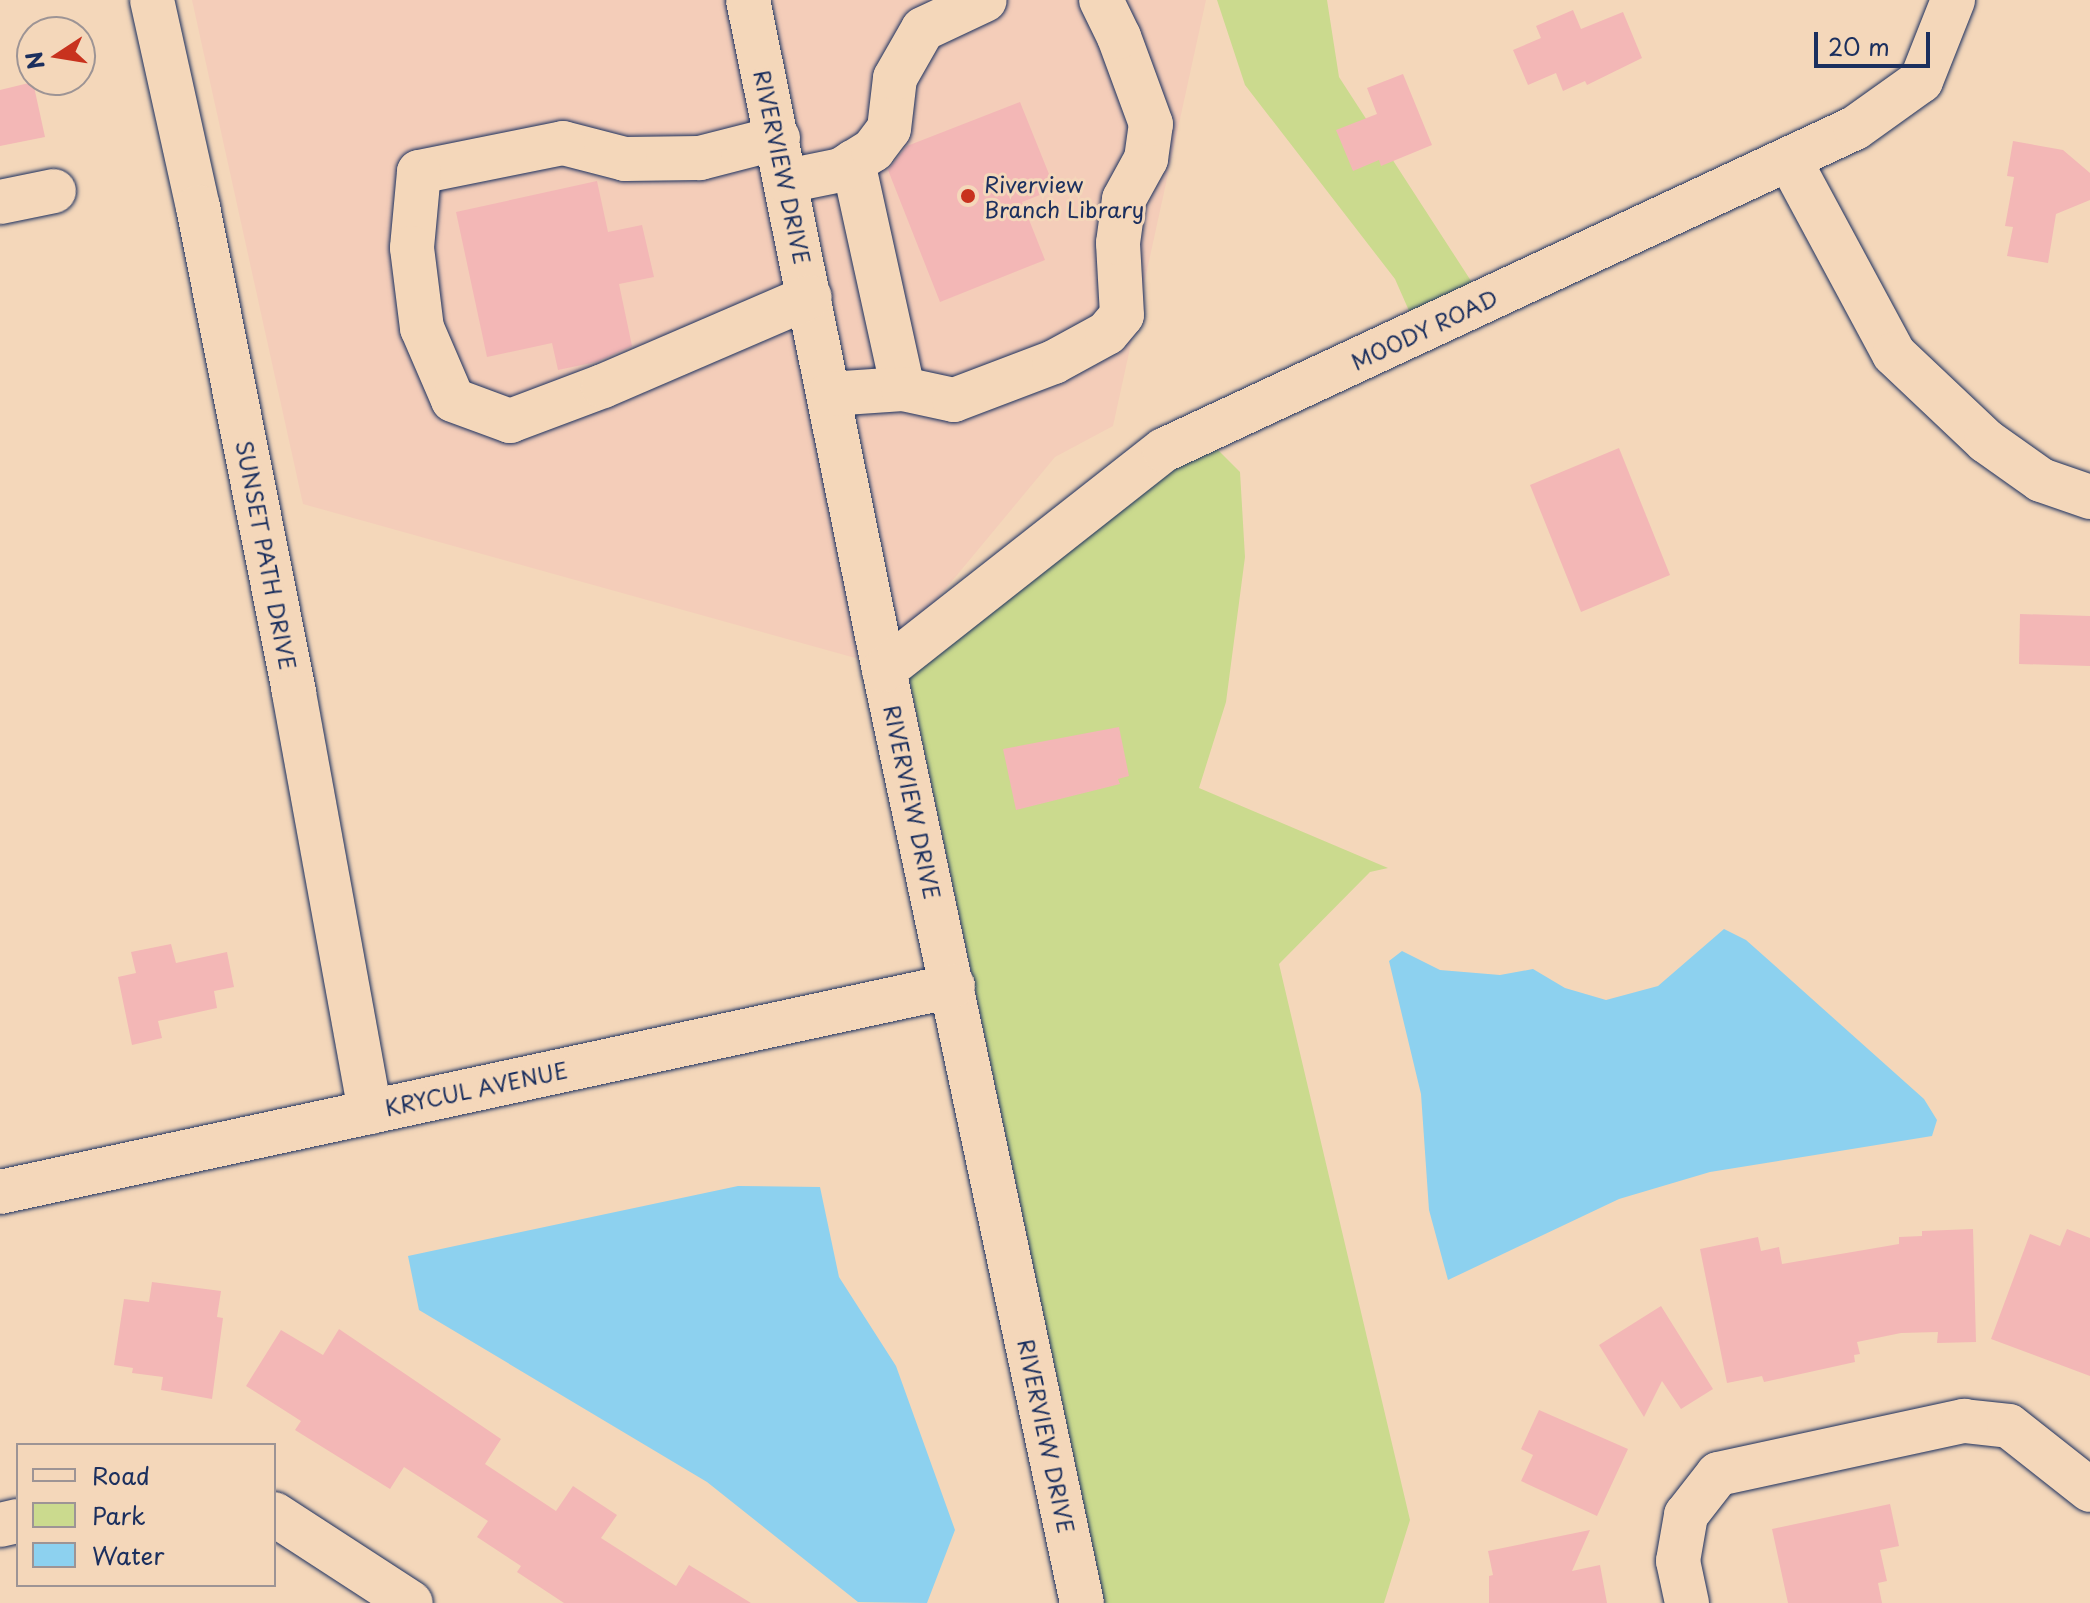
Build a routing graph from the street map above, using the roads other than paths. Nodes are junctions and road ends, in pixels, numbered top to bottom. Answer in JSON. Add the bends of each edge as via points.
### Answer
{"nodes":[{"id":1,"x":152,"y":0,"type":"edge"},
{"id":2,"x":748,"y":0,"type":"edge"},
{"id":3,"x":985,"y":0,"type":"edge"},
{"id":4,"x":1101,"y":0,"type":"edge"},
{"id":5,"x":1953,"y":0,"type":"edge"},
{"id":6,"x":778,"y":138,"type":"junction"},
{"id":7,"x":1789,"y":159,"type":"junction"},
{"id":8,"x":853,"y":162,"type":"junction"},
{"id":9,"x":787,"y":181,"type":"junction"},
{"id":10,"x":54,"y":191,"type":"dead end"},
{"id":11,"x":0,"y":202,"type":"edge"},
{"id":12,"x":810,"y":297,"type":"junction"},
{"id":13,"x":903,"y":389,"type":"junction"},
{"id":14,"x":829,"y":394,"type":"junction"},
{"id":15,"x":2090,"y":497,"type":"edge"},
{"id":16,"x":884,"y":670,"type":"junction"},
{"id":17,"x":953,"y":986,"type":"junction"},
{"id":18,"x":370,"y":1112,"type":"junction"},
{"id":19,"x":0,"y":1192,"type":"edge"},
{"id":20,"x":2090,"y":1490,"type":"edge"},
{"id":21,"x":276,"y":1515,"type":"edge"},
{"id":22,"x":411,"y":1603,"type":"edge"},
{"id":23,"x":1082,"y":1603,"type":"edge"},
{"id":24,"x":1687,"y":1603,"type":"edge"}],
"edges":[{"from":1,"to":18,"type":"street","name":"SUNSET PATH DRIVE","via":[[291,677]]},
{"from":2,"to":6,"type":"street","name":"RIVERVIEW DRIVE"},
{"from":3,"to":8,"type":"street","via":[[923,29],[895,78],[889,129],[873,150]]},
{"from":4,"to":13,"type":"street","via":[[1151,124],[1146,159],[1124,199],[1118,243],[1122,315],[1107,333],[1009,381],[954,400]]},
{"from":5,"to":7,"type":"street","name":"MOODY ROAD","via":[[1921,81],[1855,128]]},
{"from":6,"to":9,"type":"street","name":"RIVERVIEW DRIVE"},
{"from":6,"to":12,"type":"street","via":[[700,158],[625,159],[563,143],[419,172],[412,248],[422,328],[453,400],[510,421]]},
{"from":7,"to":15,"type":"street","via":[[1894,354],[1986,441],[2041,480]]},
{"from":7,"to":16,"type":"street","name":"MOODY ROAD","via":[[1164,450]]},
{"from":8,"to":9,"type":"street","via":[[841,170]]},
{"from":8,"to":13,"type":"street"},
{"from":9,"to":12,"type":"street","name":"RIVERVIEW DRIVE"},
{"from":10,"to":11,"type":"street"},
{"from":12,"to":14,"type":"street","name":"RIVERVIEW DRIVE"},
{"from":13,"to":14,"type":"street"},
{"from":14,"to":16,"type":"street","name":"RIVERVIEW DRIVE"},
{"from":16,"to":17,"type":"street","name":"RIVERVIEW DRIVE"},
{"from":17,"to":18,"type":"street","name":"KRYCUL AVENUE"},
{"from":17,"to":23,"type":"street","name":"RIVERVIEW DRIVE"},
{"from":18,"to":19,"type":"street","name":"KRYCUL AVENUE"},
{"from":20,"to":24,"type":"street","via":[[2009,1426],[1964,1421],[1718,1474],[1686,1515],[1678,1561]]},
{"from":21,"to":22,"type":"street"}]}
